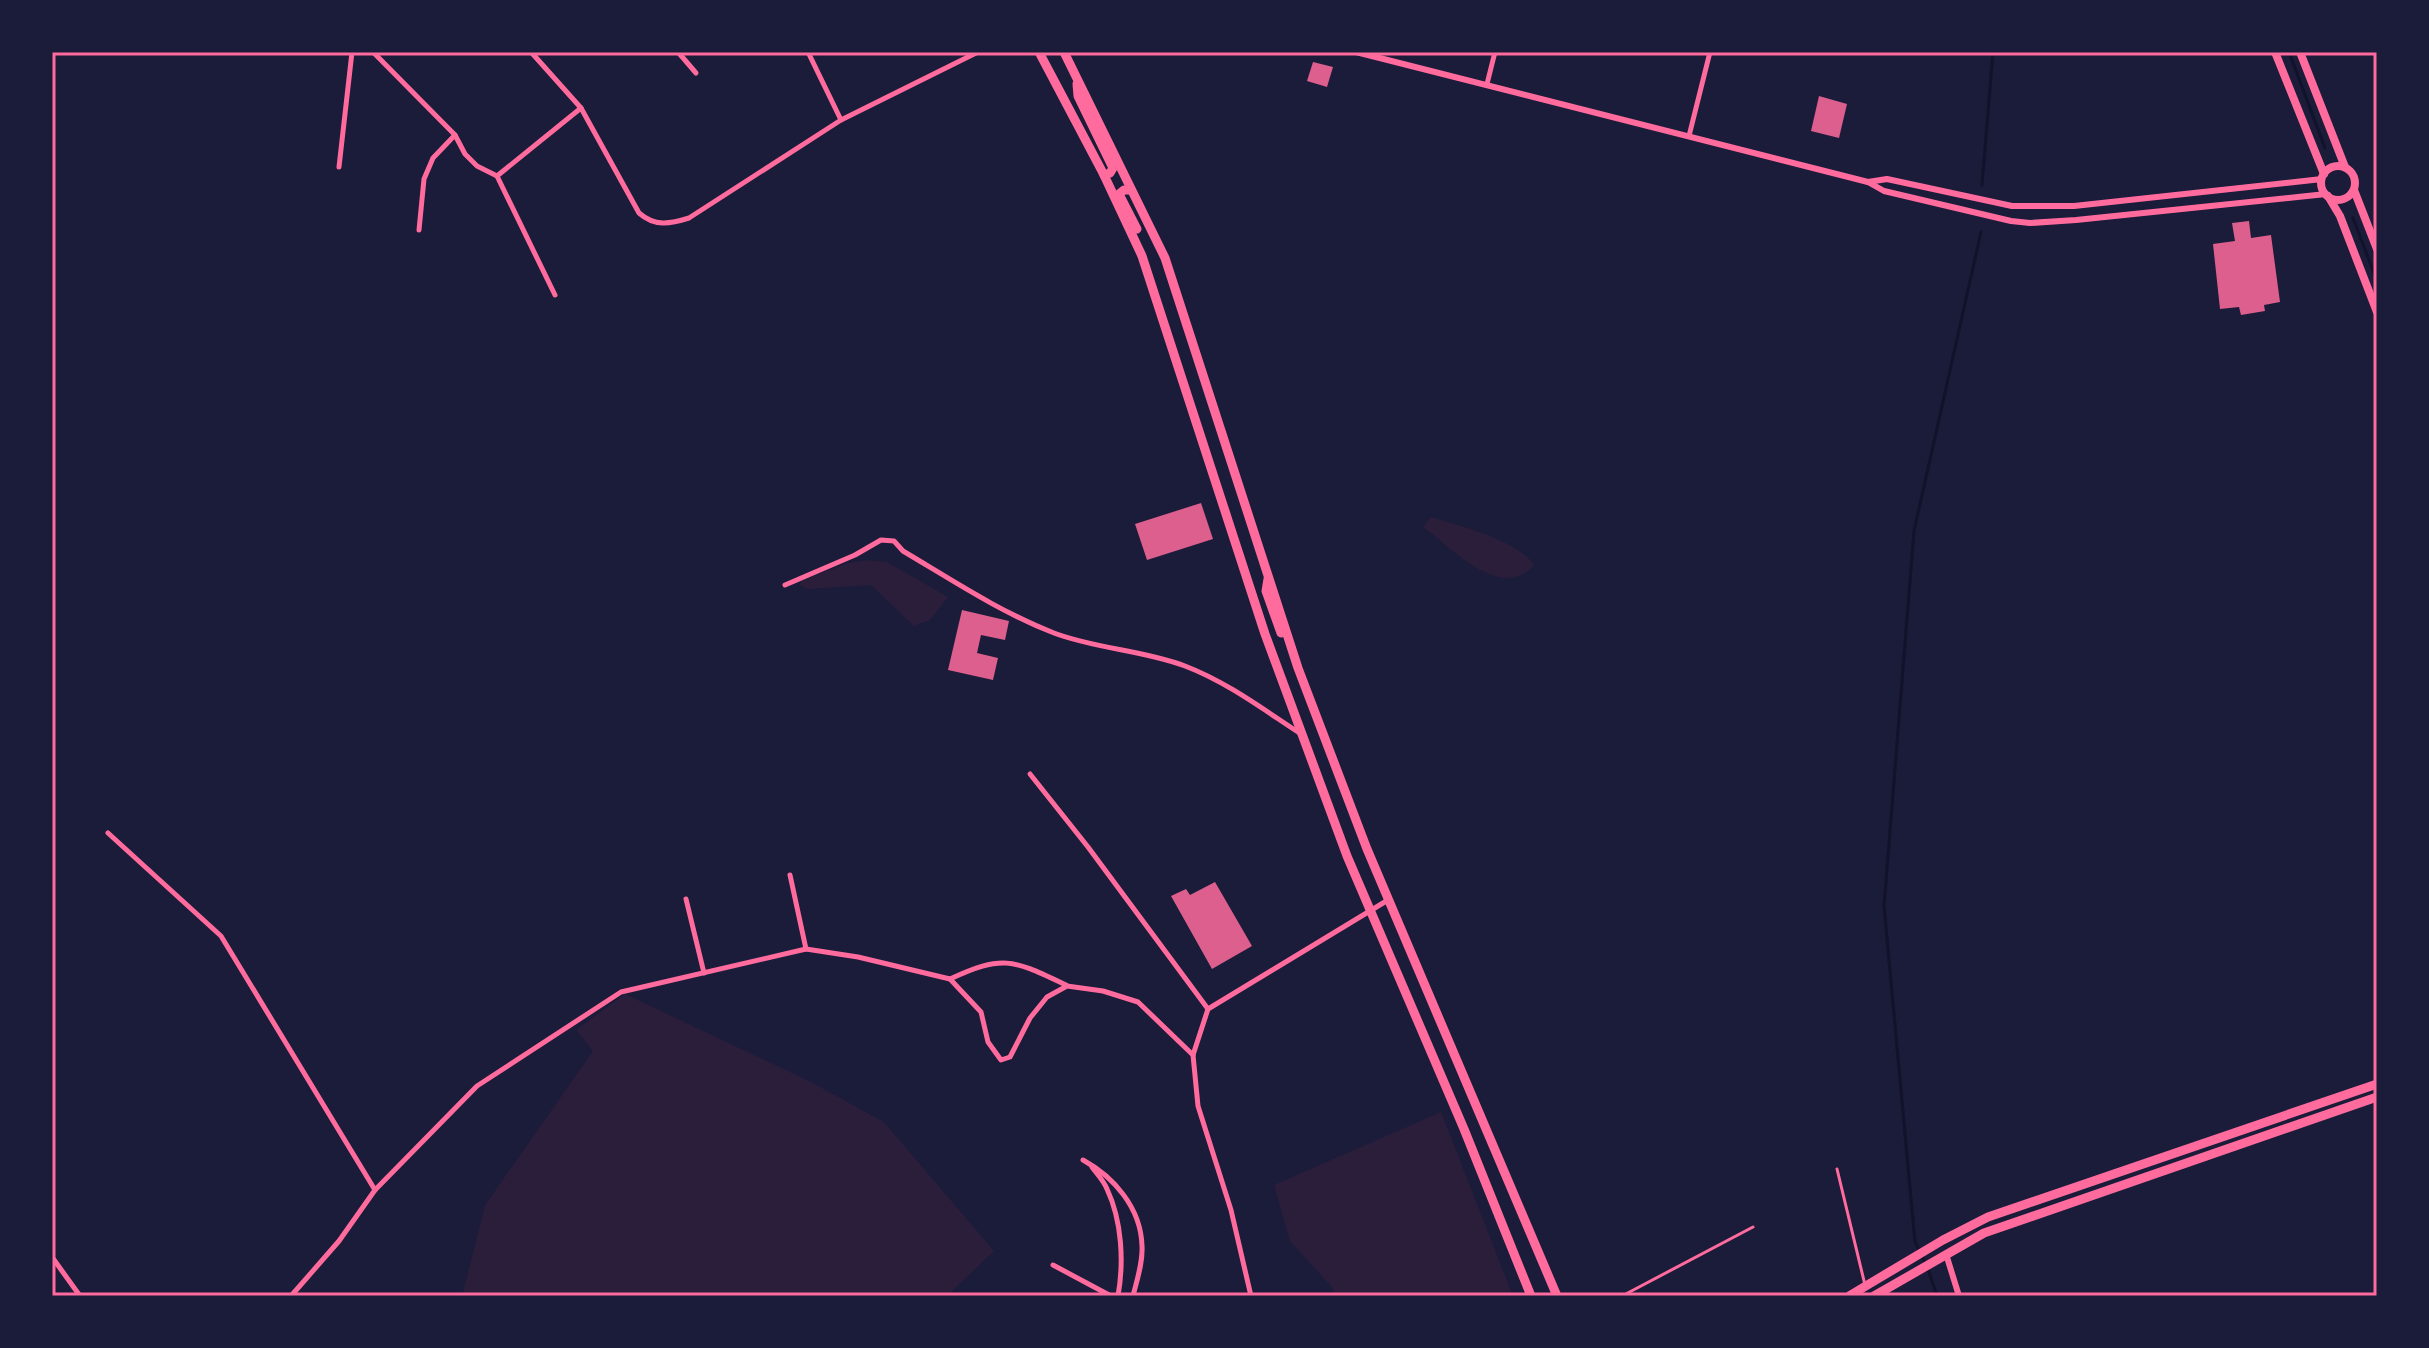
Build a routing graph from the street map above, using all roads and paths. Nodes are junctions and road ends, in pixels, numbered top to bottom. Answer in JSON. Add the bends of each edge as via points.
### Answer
{"nodes":[{"id":1,"x":352,"y":52,"type":"edge"},
{"id":2,"x":373,"y":52,"type":"edge"},
{"id":3,"x":531,"y":52,"type":"edge"},
{"id":4,"x":678,"y":52,"type":"edge"},
{"id":5,"x":808,"y":52,"type":"edge"},
{"id":6,"x":978,"y":52,"type":"edge"},
{"id":7,"x":1039,"y":52,"type":"edge"},
{"id":8,"x":1064,"y":52,"type":"edge"},
{"id":9,"x":1356,"y":52,"type":"edge"},
{"id":10,"x":1495,"y":52,"type":"edge"},
{"id":11,"x":1710,"y":52,"type":"edge"},
{"id":12,"x":2275,"y":52,"type":"edge"},
{"id":13,"x":2300,"y":52,"type":"edge"},
{"id":14,"x":696,"y":73,"type":"dead end"},
{"id":15,"x":1076,"y":76,"type":"junction"},
{"id":16,"x":1487,"y":84,"type":"junction"},
{"id":17,"x":581,"y":108,"type":"junction"},
{"id":18,"x":841,"y":120,"type":"junction"},
{"id":19,"x":455,"y":135,"type":"junction"},
{"id":20,"x":1689,"y":136,"type":"junction"},
{"id":21,"x":339,"y":167,"type":"dead end"},
{"id":22,"x":2345,"y":167,"type":"junction"},
{"id":23,"x":1104,"y":175,"type":"junction"},
{"id":24,"x":497,"y":176,"type":"junction"},
{"id":25,"x":2323,"y":177,"type":"junction"},
{"id":26,"x":1868,"y":182,"type":"junction"},
{"id":27,"x":1131,"y":190,"type":"junction"},
{"id":28,"x":2354,"y":190,"type":"junction"},
{"id":29,"x":2327,"y":195,"type":"junction"},
{"id":30,"x":419,"y":230,"type":"dead end"},
{"id":31,"x":2377,"y":249,"type":"edge"},
{"id":32,"x":1152,"y":286,"type":"junction"},
{"id":33,"x":555,"y":295,"type":"dead end"},
{"id":34,"x":2377,"y":312,"type":"edge"},
{"id":35,"x":1269,"y":575,"type":"junction"},
{"id":36,"x":785,"y":585,"type":"dead end"},
{"id":37,"x":1289,"y":697,"type":"junction"},
{"id":38,"x":1303,"y":735,"type":"junction"},
{"id":39,"x":1030,"y":774,"type":"dead end"},
{"id":40,"x":108,"y":833,"type":"dead end"},
{"id":41,"x":790,"y":875,"type":"dead end"},
{"id":42,"x":686,"y":899,"type":"dead end"},
{"id":43,"x":1389,"y":899,"type":"junction"},
{"id":44,"x":1369,"y":911,"type":"junction"},
{"id":45,"x":806,"y":949,"type":"junction"},
{"id":46,"x":704,"y":973,"type":"junction"},
{"id":47,"x":950,"y":979,"type":"junction"},
{"id":48,"x":1067,"y":986,"type":"junction"},
{"id":49,"x":1208,"y":1009,"type":"junction"},
{"id":50,"x":1193,"y":1055,"type":"junction"},
{"id":51,"x":2377,"y":1084,"type":"edge"},
{"id":52,"x":2377,"y":1097,"type":"edge"},
{"id":53,"x":1837,"y":1169,"type":"dead end"},
{"id":54,"x":375,"y":1190,"type":"junction"},
{"id":55,"x":1753,"y":1227,"type":"dead end"},
{"id":56,"x":1942,"y":1256,"type":"junction"},
{"id":57,"x":52,"y":1257,"type":"edge"},
{"id":58,"x":1053,"y":1265,"type":"dead end"},
{"id":59,"x":1865,"y":1285,"type":"junction"},
{"id":60,"x":80,"y":1296,"type":"edge"},
{"id":61,"x":291,"y":1296,"type":"edge"},
{"id":62,"x":1111,"y":1296,"type":"edge"},
{"id":63,"x":1118,"y":1296,"type":"edge"},
{"id":64,"x":1133,"y":1296,"type":"edge"},
{"id":65,"x":1251,"y":1296,"type":"edge"},
{"id":66,"x":1531,"y":1296,"type":"edge"},
{"id":67,"x":1557,"y":1296,"type":"edge"},
{"id":68,"x":1622,"y":1296,"type":"edge"},
{"id":69,"x":1849,"y":1296,"type":"edge"},
{"id":70,"x":1874,"y":1296,"type":"edge"},
{"id":71,"x":1959,"y":1296,"type":"edge"}],
"edges":[{"from":1,"to":21,"type":"street"},
{"from":2,"to":19,"type":"street"},
{"from":3,"to":17,"type":"street"},
{"from":4,"to":14,"type":"street"},
{"from":5,"to":18,"type":"street"},
{"from":6,"to":18,"type":"street"},
{"from":7,"to":23,"type":"highway"},
{"from":8,"to":15,"type":"highway"},
{"from":9,"to":16,"type":"street"},
{"from":10,"to":16,"type":"street"},
{"from":11,"to":20,"type":"street"},
{"from":12,"to":25,"type":"main road"},
{"from":13,"to":22,"type":"main road"},
{"from":15,"to":23,"type":"highway","via":[[1078,96],[1113,168]]},
{"from":15,"to":27,"type":"highway"},
{"from":16,"to":20,"type":"street"},
{"from":17,"to":18,"type":"street","via":[[639,213],[662,224],[689,218]]},
{"from":17,"to":24,"type":"street"},
{"from":19,"to":24,"type":"street","via":[[477,166]]},
{"from":19,"to":30,"type":"street","via":[[433,158],[424,179]]},
{"from":20,"to":26,"type":"street"},
{"from":22,"to":25,"type":"main road","via":[[2333,167]]},
{"from":22,"to":28,"type":"main road","via":[[2355,179]]},
{"from":23,"to":32,"type":"highway"},
{"from":24,"to":33,"type":"street"},
{"from":25,"to":26,"type":"street","via":[[2030,208],[1887,179]]},
{"from":25,"to":29,"type":"main road"},
{"from":26,"to":29,"type":"street","via":[[1884,191],[2030,223]]},
{"from":27,"to":32,"type":"highway","via":[[1119,194],[1153,269]]},
{"from":27,"to":35,"type":"highway","via":[[1165,258]]},
{"from":28,"to":29,"type":"main road","via":[[2345,199]]},
{"from":28,"to":31,"type":"main road"},
{"from":29,"to":34,"type":"main road"},
{"from":32,"to":37,"type":"highway"},
{"from":35,"to":37,"type":"highway","via":[[1266,591],[1300,689]]},
{"from":35,"to":43,"type":"highway","via":[[1298,668]]},
{"from":36,"to":38,"type":"street","via":[[881,540],[894,541],[990,603],[1056,634],[1148,654],[1220,681]]},
{"from":37,"to":38,"type":"highway"},
{"from":38,"to":44,"type":"highway"},
{"from":39,"to":49,"type":"street"},
{"from":40,"to":54,"type":"street","via":[[221,936]]},
{"from":41,"to":45,"type":"street"},
{"from":42,"to":46,"type":"street"},
{"from":43,"to":44,"type":"street"},
{"from":43,"to":67,"type":"highway"},
{"from":44,"to":49,"type":"street"},
{"from":44,"to":66,"type":"highway"},
{"from":45,"to":46,"type":"street"},
{"from":45,"to":47,"type":"street"},
{"from":46,"to":54,"type":"street","via":[[621,992],[477,1086]]},
{"from":47,"to":48,"type":"street","via":[[983,964],[1009,961]]},
{"from":47,"to":48,"type":"street","via":[[981,1012],[988,1042],[1001,1060],[1010,1057],[1047,997]]},
{"from":48,"to":50,"type":"street","via":[[1138,1002]]},
{"from":49,"to":50,"type":"street"},
{"from":50,"to":65,"type":"street","via":[[1198,1106]]},
{"from":51,"to":59,"type":"highway","via":[[1988,1217]]},
{"from":52,"to":56,"type":"highway","via":[[1984,1233]]},
{"from":53,"to":59,"type":"lane"},
{"from":54,"to":61,"type":"street"},
{"from":55,"to":68,"type":"lane"},
{"from":56,"to":70,"type":"highway"},
{"from":56,"to":71,"type":"street"},
{"from":57,"to":60,"type":"street"},
{"from":58,"to":62,"type":"street"},
{"from":59,"to":69,"type":"highway"},
{"from":63,"to":64,"type":"street","via":[[1123,1269],[1118,1230],[1107,1188],[1086,1162],[1103,1171],[1137,1215],[1142,1246]]}]}
